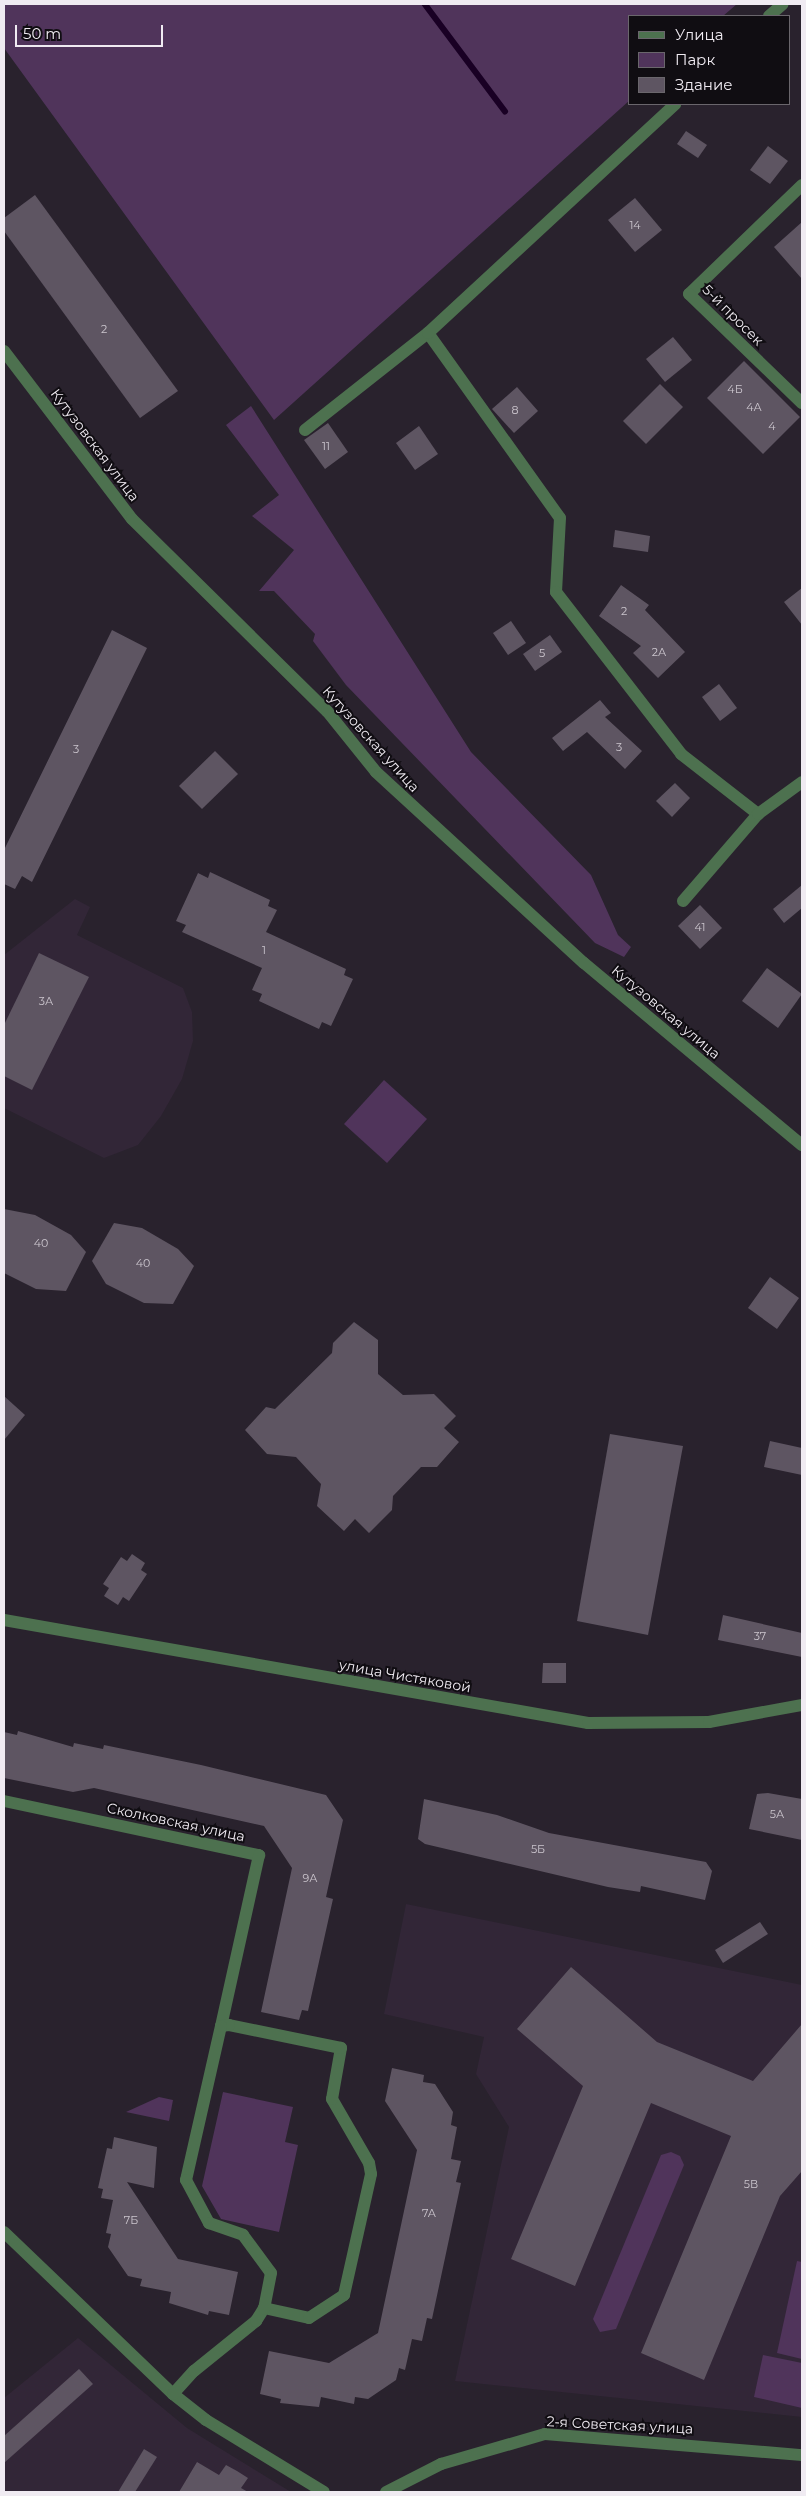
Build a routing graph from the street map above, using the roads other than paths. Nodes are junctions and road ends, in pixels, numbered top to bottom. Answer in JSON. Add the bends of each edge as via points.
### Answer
{"nodes":[{"id":1,"x":783,"y":4,"type":"edge"},
{"id":2,"x":770,"y":15,"type":"edge"},
{"id":3,"x":674,"y":105,"type":"edge"},
{"id":4,"x":802,"y":185,"type":"edge"},
{"id":5,"x":428,"y":332,"type":"junction"},
{"id":6,"x":4,"y":351,"type":"edge"},
{"id":7,"x":802,"y":403,"type":"edge"},
{"id":8,"x":305,"y":430,"type":"dead end"},
{"id":9,"x":802,"y":782,"type":"edge"},
{"id":10,"x":758,"y":814,"type":"junction"},
{"id":11,"x":683,"y":901,"type":"dead end"},
{"id":12,"x":802,"y":1145,"type":"edge"},
{"id":13,"x":4,"y":1620,"type":"edge"},
{"id":14,"x":802,"y":1705,"type":"edge"},
{"id":15,"x":4,"y":1801,"type":"edge"},
{"id":16,"x":221,"y":2026,"type":"junction"},
{"id":17,"x":4,"y":2232,"type":"edge"},
{"id":18,"x":264,"y":2308,"type":"junction"},
{"id":19,"x":173,"y":2394,"type":"junction"},
{"id":20,"x":802,"y":2455,"type":"edge"},
{"id":21,"x":324,"y":2492,"type":"edge"},
{"id":22,"x":386,"y":2492,"type":"edge"}],
"edges":[{"from":1,"to":2,"type":"street"},
{"from":3,"to":5,"type":"street"},
{"from":4,"to":7,"type":"street","name":"5-й просек","via":[[689,294]]},
{"from":5,"to":8,"type":"street"},
{"from":5,"to":10,"type":"street","via":[[560,518],[556,592],[681,754]]},
{"from":6,"to":12,"type":"street","name":"Кутузовская улица","via":[[132,519],[328,711],[383,778],[584,963]]},
{"from":9,"to":10,"type":"street"},
{"from":10,"to":11,"type":"street"},
{"from":13,"to":14,"type":"street","name":"улица Чистяковой","via":[[588,1723],[708,1722]]},
{"from":15,"to":16,"type":"street","name":"Сколковская улица","via":[[259,1855]]},
{"from":16,"to":18,"type":"street","name":"Сколковская улица","via":[[186,2180],[209,2223],[243,2235],[271,2273]]},
{"from":16,"to":18,"type":"street","via":[[341,2048],[332,2099],[371,2169],[344,2295],[309,2318]]},
{"from":17,"to":19,"type":"street"},
{"from":18,"to":19,"type":"street","name":"Сколковская улица","via":[[256,2321],[194,2371]]},
{"from":19,"to":21,"type":"street","via":[[206,2420]]},
{"from":20,"to":22,"type":"street","name":"2-я Советская улица","via":[[545,2434],[441,2464]]}]}
